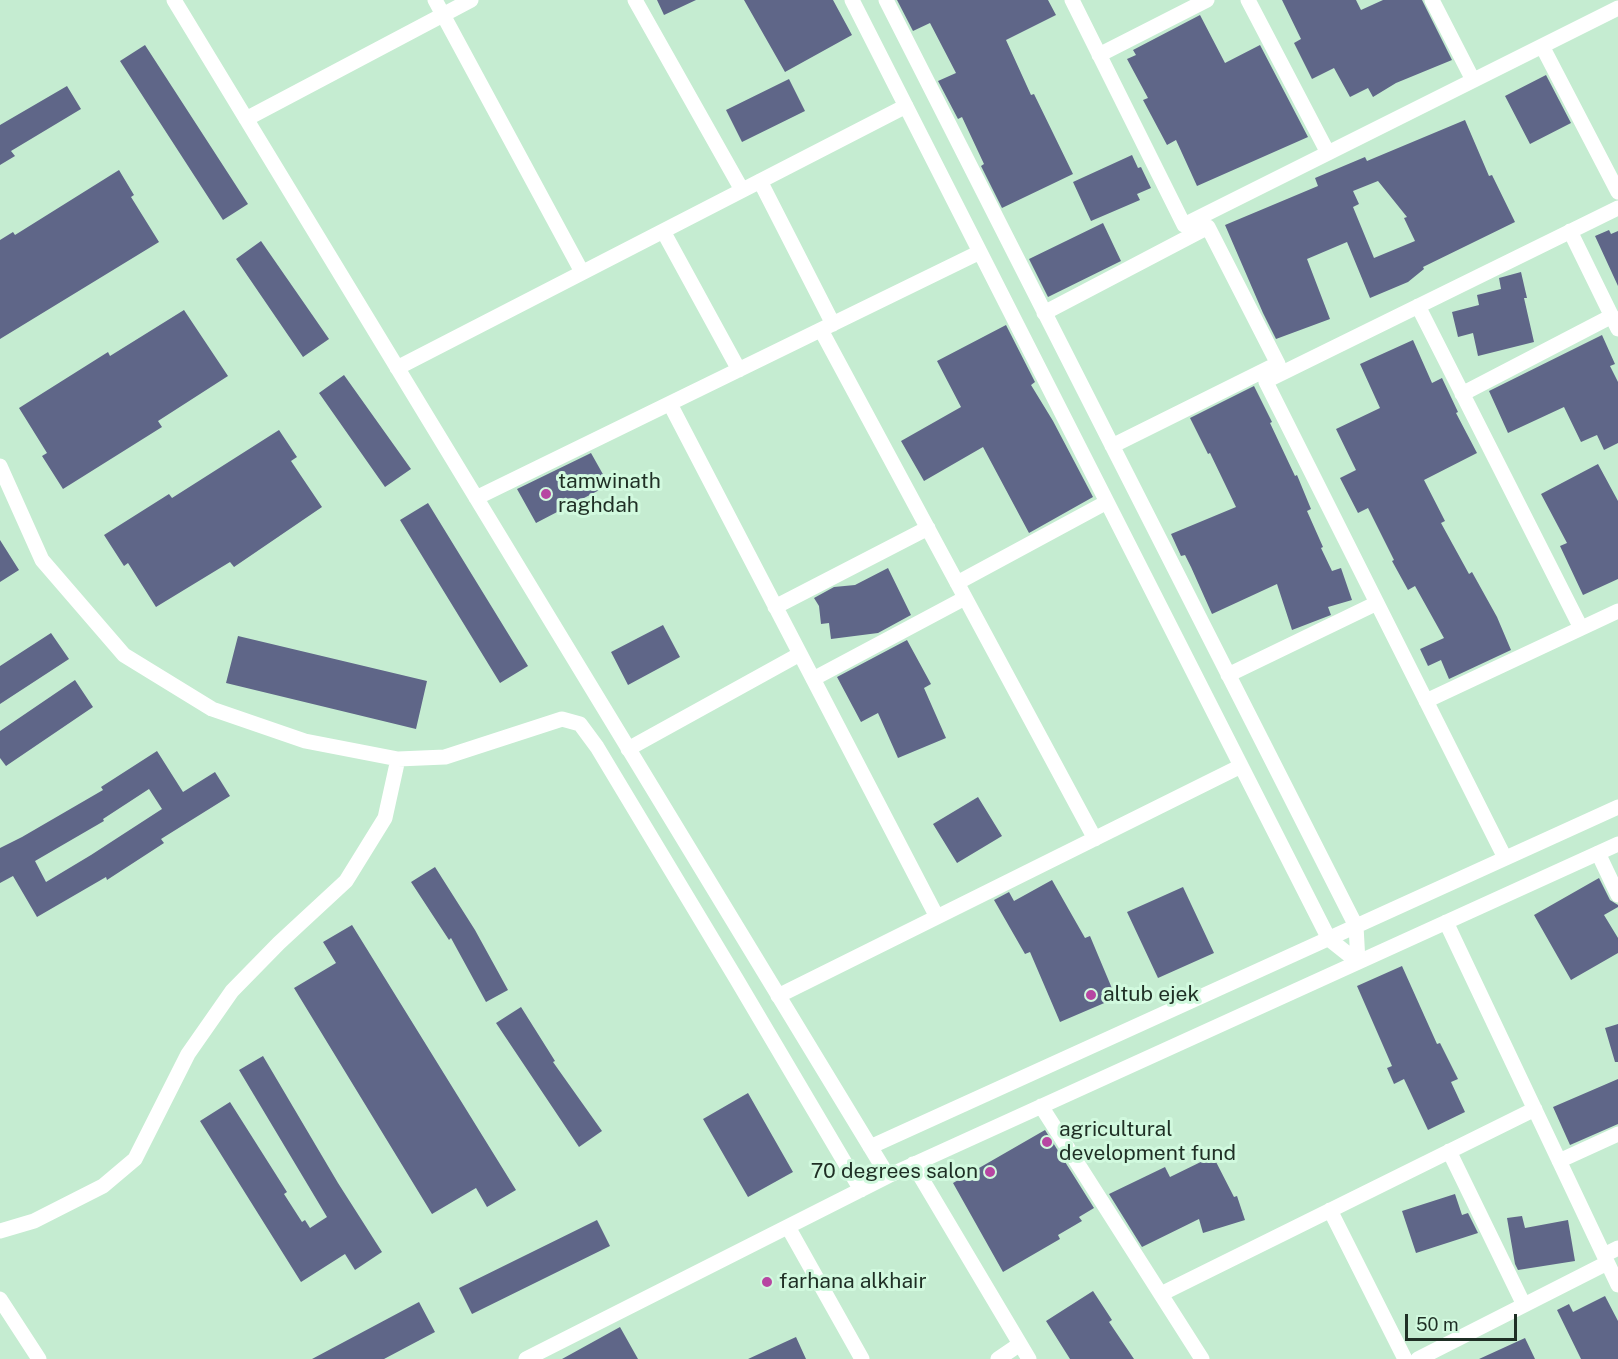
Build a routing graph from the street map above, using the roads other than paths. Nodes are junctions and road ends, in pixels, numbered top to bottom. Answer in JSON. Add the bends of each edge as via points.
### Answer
{"nodes":[{"id":1,"x":174,"y":0,"type":"edge"},
{"id":2,"x":435,"y":0,"type":"edge"},
{"id":3,"x":471,"y":0,"type":"edge"},
{"id":4,"x":635,"y":0,"type":"edge"},
{"id":5,"x":852,"y":0,"type":"edge"},
{"id":6,"x":886,"y":0,"type":"edge"},
{"id":7,"x":1072,"y":0,"type":"edge"},
{"id":8,"x":1207,"y":0,"type":"edge"},
{"id":9,"x":1248,"y":0,"type":"edge"},
{"id":10,"x":1432,"y":0,"type":"edge"},
{"id":11,"x":1616,"y":0,"type":"edge"},
{"id":12,"x":1618,"y":7,"type":"edge"},
{"id":13,"x":443,"y":15,"type":"junction"},
{"id":14,"x":1542,"y":46,"type":"junction"},
{"id":15,"x":1099,"y":55,"type":"junction"},
{"id":16,"x":1473,"y":80,"type":"junction"},
{"id":17,"x":906,"y":106,"type":"junction"},
{"id":18,"x":246,"y":119,"type":"junction"},
{"id":19,"x":1328,"y":153,"type":"junction"},
{"id":20,"x":760,"y":181,"type":"junction"},
{"id":21,"x":742,"y":190,"type":"junction"},
{"id":22,"x":1618,"y":192,"type":"edge"},
{"id":23,"x":1618,"y":208,"type":"edge"},
{"id":24,"x":1184,"y":225,"type":"junction"},
{"id":25,"x":1208,"y":227,"type":"junction"},
{"id":26,"x":663,"y":231,"type":"junction"},
{"id":27,"x":1569,"y":231,"type":"junction"},
{"id":28,"x":980,"y":252,"type":"junction"},
{"id":29,"x":582,"y":272,"type":"junction"},
{"id":30,"x":1418,"y":306,"type":"junction"},
{"id":31,"x":1044,"y":313,"type":"junction"},
{"id":32,"x":1615,"y":322,"type":"edge"},
{"id":33,"x":827,"y":327,"type":"junction"},
{"id":34,"x":1278,"y":364,"type":"junction"},
{"id":35,"x":397,"y":368,"type":"junction"},
{"id":36,"x":739,"y":370,"type":"junction"},
{"id":37,"x":1266,"y":382,"type":"junction"},
{"id":38,"x":1462,"y":394,"type":"junction"},
{"id":39,"x":669,"y":404,"type":"junction"},
{"id":40,"x":1112,"y":446,"type":"junction"},
{"id":41,"x":0,"y":466,"type":"edge"},
{"id":42,"x":476,"y":498,"type":"junction"},
{"id":43,"x":1107,"y":502,"type":"junction"},
{"id":44,"x":928,"y":528,"type":"junction"},
{"id":45,"x":957,"y":583,"type":"junction"},
{"id":46,"x":966,"y":598,"type":"junction"},
{"id":47,"x":1377,"y":603,"type":"junction"},
{"id":48,"x":775,"y":607,"type":"junction"},
{"id":49,"x":1618,"y":611,"type":"edge"},
{"id":50,"x":1581,"y":628,"type":"junction"},
{"id":51,"x":800,"y":654,"type":"junction"},
{"id":52,"x":1228,"y":675,"type":"junction"},
{"id":53,"x":813,"y":679,"type":"junction"},
{"id":54,"x":1426,"y":701,"type":"junction"},
{"id":55,"x":628,"y":749,"type":"junction"},
{"id":56,"x":398,"y":759,"type":"junction"},
{"id":57,"x":1242,"y":766,"type":"junction"},
{"id":58,"x":1618,"y":807,"type":"edge"},
{"id":59,"x":1095,"y":839,"type":"junction"},
{"id":60,"x":1618,"y":844,"type":"edge"},
{"id":61,"x":1598,"y":853,"type":"junction"},
{"id":62,"x":1505,"y":858,"type":"junction"},
{"id":63,"x":1618,"y":895,"type":"edge"},
{"id":64,"x":937,"y":917,"type":"junction"},
{"id":65,"x":1446,"y":922,"type":"junction"},
{"id":66,"x":1356,"y":926,"type":"junction"},
{"id":67,"x":1329,"y":939,"type":"junction"},
{"id":68,"x":1358,"y":962,"type":"junction"},
{"id":69,"x":778,"y":996,"type":"junction"},
{"id":70,"x":1041,"y":1106,"type":"junction"},
{"id":71,"x":1535,"y":1109,"type":"junction"},
{"id":72,"x":1618,"y":1134,"type":"edge"},
{"id":73,"x":870,"y":1147,"type":"junction"},
{"id":74,"x":1449,"y":1151,"type":"junction"},
{"id":75,"x":1559,"y":1161,"type":"junction"},
{"id":76,"x":913,"y":1164,"type":"junction"},
{"id":77,"x":888,"y":1176,"type":"junction"},
{"id":78,"x":861,"y":1190,"type":"junction"},
{"id":79,"x":1330,"y":1210,"type":"junction"},
{"id":80,"x":788,"y":1227,"type":"junction"},
{"id":81,"x":0,"y":1231,"type":"edge"},
{"id":82,"x":1618,"y":1248,"type":"edge"},
{"id":83,"x":1606,"y":1259,"type":"junction"},
{"id":84,"x":1618,"y":1285,"type":"edge"},
{"id":85,"x":1161,"y":1294,"type":"junction"},
{"id":86,"x":0,"y":1299,"type":"edge"},
{"id":87,"x":1524,"y":1305,"type":"junction"},
{"id":88,"x":1020,"y":1344,"type":"junction"},
{"id":89,"x":39,"y":1359,"type":"edge"},
{"id":90,"x":526,"y":1359,"type":"edge"},
{"id":91,"x":862,"y":1359,"type":"edge"},
{"id":92,"x":998,"y":1359,"type":"edge"},
{"id":93,"x":1029,"y":1359,"type":"edge"},
{"id":94,"x":1202,"y":1359,"type":"edge"},
{"id":95,"x":1405,"y":1359,"type":"edge"},
{"id":96,"x":1419,"y":1359,"type":"edge"}],
"edges":[{"from":1,"to":18,"type":"street"},
{"from":2,"to":13,"type":"street"},
{"from":3,"to":13,"type":"street"},
{"from":4,"to":21,"type":"street"},
{"from":5,"to":17,"type":"street"},
{"from":6,"to":31,"type":"street"},
{"from":7,"to":15,"type":"street"},
{"from":8,"to":15,"type":"street"},
{"from":9,"to":19,"type":"street"},
{"from":10,"to":16,"type":"street"},
{"from":11,"to":12,"type":"street"},
{"from":12,"to":14,"type":"street"},
{"from":13,"to":18,"type":"street"},
{"from":13,"to":29,"type":"street"},
{"from":14,"to":16,"type":"street"},
{"from":14,"to":22,"type":"street"},
{"from":15,"to":24,"type":"street"},
{"from":16,"to":19,"type":"street"},
{"from":17,"to":20,"type":"street"},
{"from":17,"to":28,"type":"street"},
{"from":18,"to":35,"type":"street"},
{"from":19,"to":24,"type":"street"},
{"from":20,"to":21,"type":"street"},
{"from":20,"to":33,"type":"street"},
{"from":21,"to":26,"type":"street"},
{"from":23,"to":27,"type":"street"},
{"from":24,"to":25,"type":"street"},
{"from":25,"to":31,"type":"street"},
{"from":25,"to":34,"type":"street"},
{"from":26,"to":29,"type":"street"},
{"from":26,"to":36,"type":"street"},
{"from":27,"to":30,"type":"street"},
{"from":27,"to":32,"type":"street"},
{"from":28,"to":33,"type":"street"},
{"from":28,"to":43,"type":"street"},
{"from":29,"to":35,"type":"street"},
{"from":30,"to":37,"type":"street"},
{"from":30,"to":38,"type":"street"},
{"from":31,"to":40,"type":"street"},
{"from":32,"to":38,"type":"street"},
{"from":33,"to":36,"type":"street"},
{"from":33,"to":44,"type":"street"},
{"from":34,"to":37,"type":"street"},
{"from":34,"to":40,"type":"street"},
{"from":35,"to":42,"type":"street"},
{"from":36,"to":39,"type":"street"},
{"from":37,"to":47,"type":"street"},
{"from":38,"to":50,"type":"street"},
{"from":39,"to":42,"type":"street"},
{"from":39,"to":48,"type":"street"},
{"from":40,"to":52,"type":"street"},
{"from":41,"to":56,"type":"street","via":[[42,560],[124,655],[212,709],[305,741]]},
{"from":42,"to":55,"type":"street"},
{"from":43,"to":45,"type":"street"},
{"from":43,"to":57,"type":"street"},
{"from":44,"to":45,"type":"street"},
{"from":44,"to":48,"type":"street"},
{"from":45,"to":46,"type":"street"},
{"from":46,"to":53,"type":"street"},
{"from":46,"to":59,"type":"street"},
{"from":47,"to":52,"type":"street"},
{"from":47,"to":54,"type":"street"},
{"from":48,"to":51,"type":"street"},
{"from":49,"to":50,"type":"street"},
{"from":50,"to":54,"type":"street"},
{"from":51,"to":53,"type":"street"},
{"from":51,"to":55,"type":"street"},
{"from":52,"to":66,"type":"street"},
{"from":53,"to":64,"type":"street"},
{"from":54,"to":62,"type":"street"},
{"from":55,"to":69,"type":"street"},
{"from":56,"to":78,"type":"street","via":[[445,757],[562,719],[580,724]]},
{"from":56,"to":81,"type":"street","via":[[385,818],[346,881],[232,992],[188,1054],[135,1159],[103,1186],[34,1221]]},
{"from":57,"to":59,"type":"street"},
{"from":57,"to":67,"type":"street"},
{"from":58,"to":62,"type":"street"},
{"from":59,"to":64,"type":"street"},
{"from":60,"to":61,"type":"street"},
{"from":61,"to":63,"type":"street"},
{"from":61,"to":65,"type":"street"},
{"from":62,"to":66,"type":"street"},
{"from":64,"to":69,"type":"street"},
{"from":65,"to":68,"type":"street"},
{"from":65,"to":71,"type":"street"},
{"from":66,"to":67,"type":"street"},
{"from":66,"to":68,"type":"street"},
{"from":67,"to":68,"type":"street"},
{"from":67,"to":73,"type":"street"},
{"from":68,"to":70,"type":"street"},
{"from":69,"to":73,"type":"street"},
{"from":70,"to":76,"type":"street"},
{"from":70,"to":85,"type":"street"},
{"from":71,"to":74,"type":"street"},
{"from":71,"to":75,"type":"street"},
{"from":72,"to":75,"type":"street"},
{"from":73,"to":77,"type":"street"},
{"from":74,"to":79,"type":"street"},
{"from":74,"to":87,"type":"street"},
{"from":75,"to":83,"type":"street"},
{"from":76,"to":77,"type":"street"},
{"from":76,"to":88,"type":"street"},
{"from":77,"to":78,"type":"street"},
{"from":78,"to":80,"type":"street"},
{"from":79,"to":85,"type":"street"},
{"from":79,"to":95,"type":"street"},
{"from":80,"to":90,"type":"street"},
{"from":80,"to":91,"type":"street"},
{"from":82,"to":83,"type":"street"},
{"from":83,"to":84,"type":"street"},
{"from":83,"to":87,"type":"street"},
{"from":85,"to":94,"type":"street"},
{"from":86,"to":89,"type":"street"},
{"from":87,"to":96,"type":"street"},
{"from":88,"to":92,"type":"street"},
{"from":88,"to":93,"type":"street"}]}
